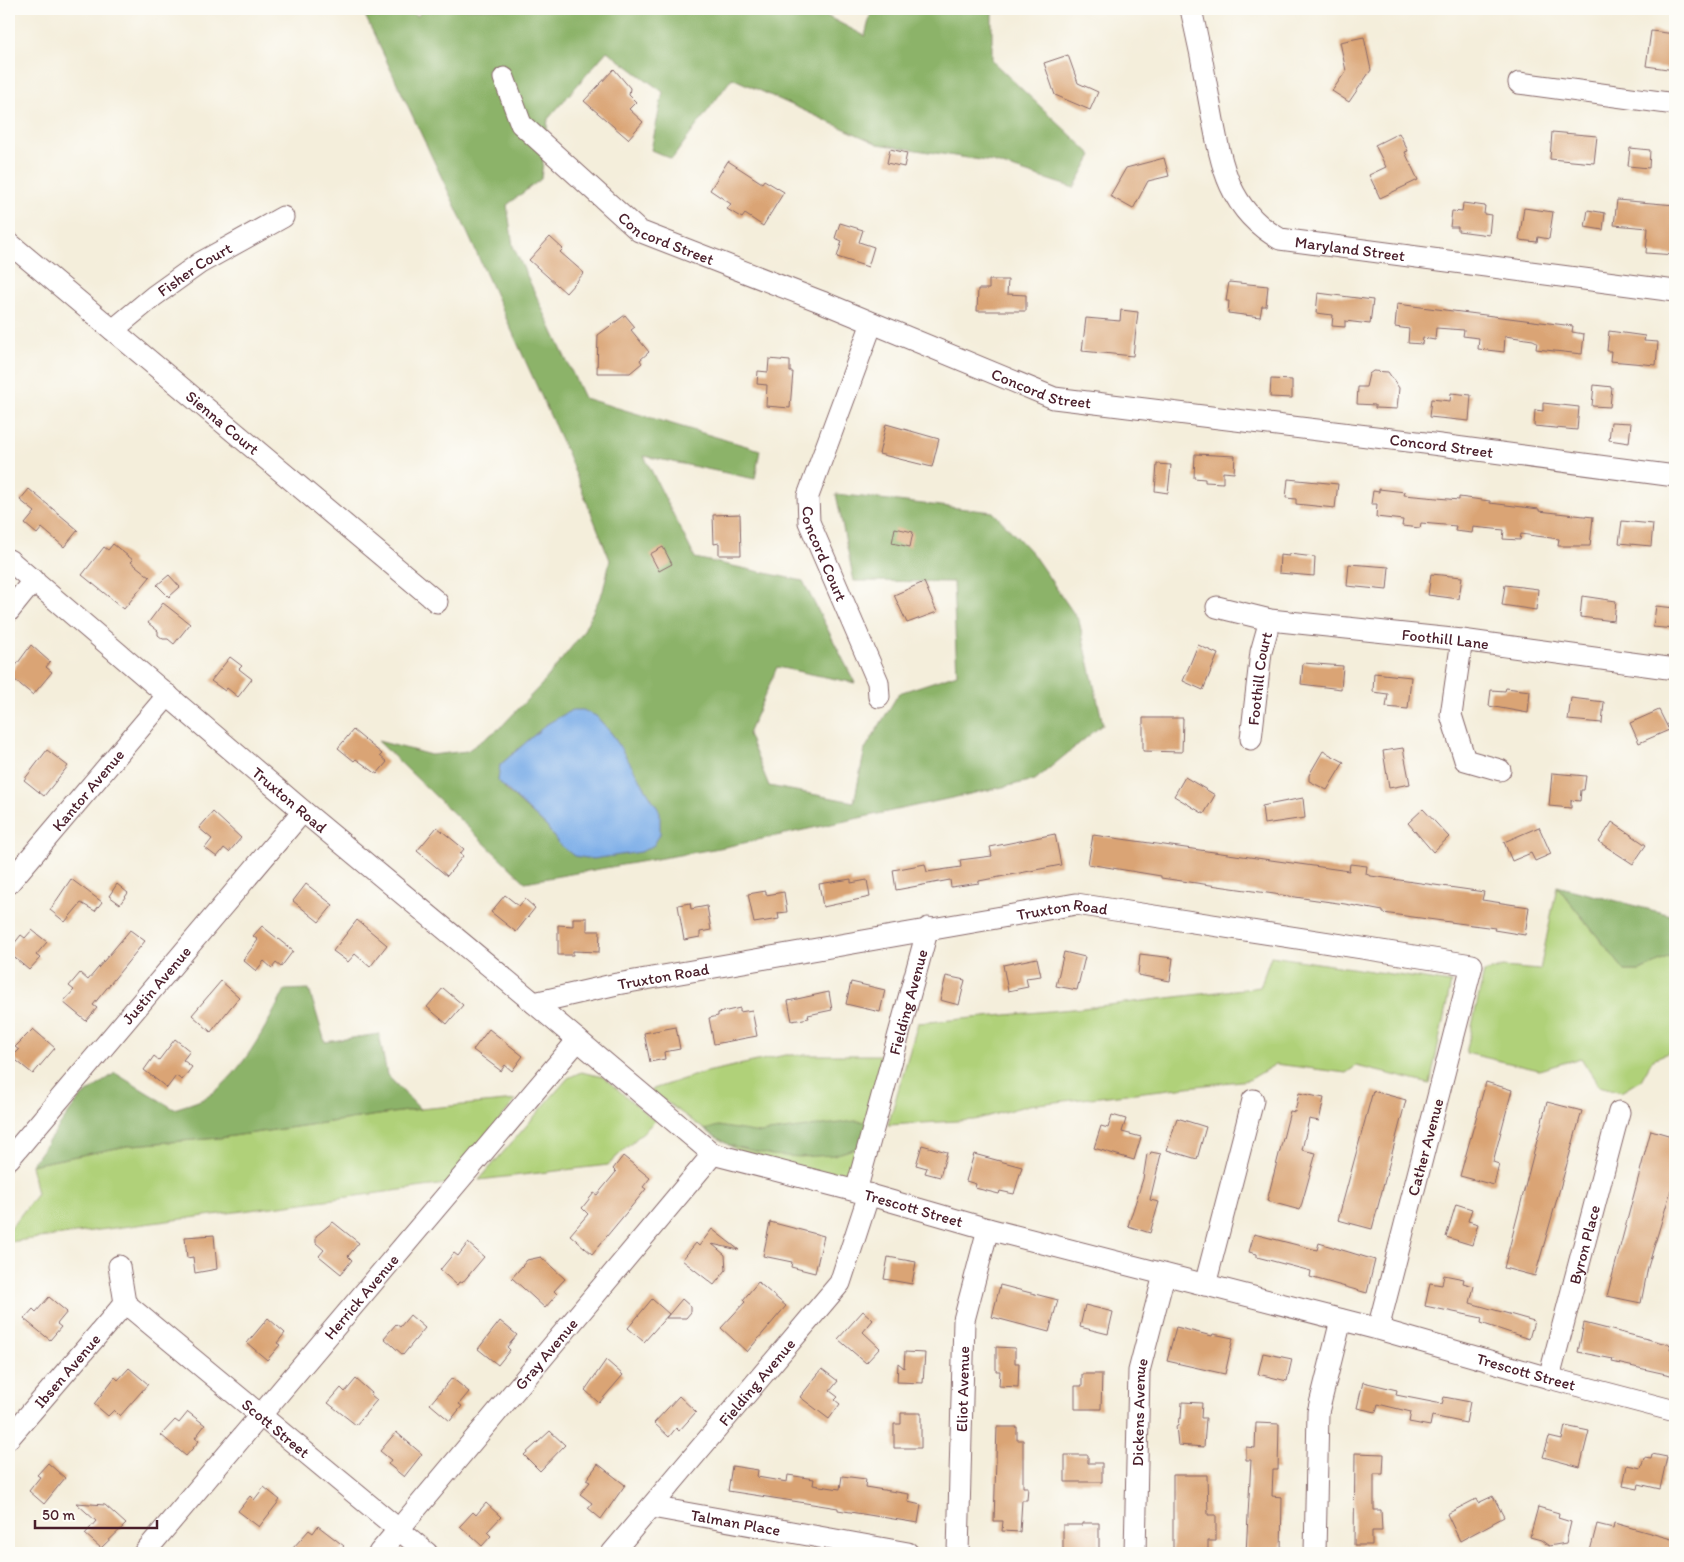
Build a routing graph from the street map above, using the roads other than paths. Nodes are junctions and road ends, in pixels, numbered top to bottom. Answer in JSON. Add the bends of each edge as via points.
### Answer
{"nodes":[{"id":1,"x":1191,"y":9,"type":"edge"},
{"id":2,"x":504,"y":78,"type":"dead end"},
{"id":3,"x":1519,"y":83,"type":"dead end"},
{"id":4,"x":1675,"y":104,"type":"edge"},
{"id":5,"x":283,"y":216,"type":"dead end"},
{"id":6,"x":9,"y":243,"type":"edge"},
{"id":7,"x":1675,"y":291,"type":"edge"},
{"id":8,"x":872,"y":323,"type":"junction"},
{"id":9,"x":113,"y":330,"type":"junction"},
{"id":10,"x":1675,"y":476,"type":"edge"},
{"id":11,"x":9,"y":560,"type":"edge"},
{"id":12,"x":34,"y":580,"type":"junction"},
{"id":13,"x":437,"y":602,"type":"dead end"},
{"id":14,"x":1217,"y":607,"type":"dead end"},
{"id":15,"x":9,"y":611,"type":"edge"},
{"id":16,"x":1270,"y":620,"type":"junction"},
{"id":17,"x":1462,"y":640,"type":"junction"},
{"id":18,"x":1675,"y":669,"type":"edge"},
{"id":19,"x":168,"y":695,"type":"junction"},
{"id":20,"x":879,"y":697,"type":"dead end"},
{"id":21,"x":1252,"y":739,"type":"dead end"},
{"id":22,"x":1500,"y":770,"type":"dead end"},
{"id":23,"x":303,"y":810,"type":"junction"},
{"id":24,"x":9,"y":883,"type":"edge"},
{"id":25,"x":928,"y":928,"type":"junction"},
{"id":26,"x":1472,"y":966,"type":"joint"},
{"id":27,"x":534,"y":1003,"type":"junction"},
{"id":28,"x":578,"y":1040,"type":"junction"},
{"id":29,"x":1253,"y":1100,"type":"dead end"},
{"id":30,"x":1619,"y":1112,"type":"dead end"},
{"id":31,"x":713,"y":1154,"type":"junction"},
{"id":32,"x":9,"y":1159,"type":"edge"},
{"id":33,"x":862,"y":1193,"type":"junction"},
{"id":34,"x":988,"y":1229,"type":"junction"},
{"id":35,"x":119,"y":1266,"type":"dead end"},
{"id":36,"x":1164,"y":1274,"type":"junction"},
{"id":37,"x":1205,"y":1285,"type":"junction"},
{"id":38,"x":125,"y":1303,"type":"junction"},
{"id":39,"x":1342,"y":1320,"type":"junction"},
{"id":40,"x":1378,"y":1329,"type":"junction"},
{"id":41,"x":1549,"y":1378,"type":"junction"},
{"id":42,"x":1675,"y":1411,"type":"edge"},
{"id":43,"x":260,"y":1416,"type":"junction"},
{"id":44,"x":9,"y":1438,"type":"edge"},
{"id":45,"x":652,"y":1507,"type":"junction"},
{"id":46,"x":399,"y":1530,"type":"junction"},
{"id":47,"x":144,"y":1553,"type":"edge"},
{"id":48,"x":379,"y":1553,"type":"edge"},
{"id":49,"x":427,"y":1553,"type":"edge"},
{"id":50,"x":612,"y":1553,"type":"edge"},
{"id":51,"x":908,"y":1553,"type":"edge"},
{"id":52,"x":958,"y":1553,"type":"edge"},
{"id":53,"x":1134,"y":1553,"type":"edge"},
{"id":54,"x":1314,"y":1553,"type":"edge"}],
"edges":[{"from":1,"to":7,"type":"street","name":"Maryland Street","via":[[1222,167],[1233,194],[1263,230],[1280,239]]},
{"from":2,"to":8,"type":"street","name":"Concord Street","via":[[521,124],[639,231]]},
{"from":3,"to":4,"type":"street"},
{"from":5,"to":9,"type":"street","name":"Fisher Court","via":[[200,263]]},
{"from":6,"to":9,"type":"street","name":"Sienna Court"},
{"from":8,"to":10,"type":"street","name":"Concord Street","via":[[1054,398]]},
{"from":8,"to":20,"type":"street","name":"Concord Court","via":[[808,496],[809,522],[878,682]]},
{"from":9,"to":13,"type":"street","name":"Sienna Court"},
{"from":11,"to":12,"type":"street","name":"Truxton Road"},
{"from":12,"to":15,"type":"street"},
{"from":12,"to":19,"type":"street","name":"Truxton Road"},
{"from":14,"to":16,"type":"street","name":"Foothill Lane"},
{"from":16,"to":17,"type":"street","name":"Foothill Lane"},
{"from":16,"to":21,"type":"street","name":"Foothill Court","via":[[1261,652]]},
{"from":17,"to":18,"type":"street","name":"Foothill Lane"},
{"from":17,"to":22,"type":"street","via":[[1451,715],[1465,760]]},
{"from":19,"to":23,"type":"street","name":"Truxton Road"},
{"from":19,"to":24,"type":"street","name":"Kantor Avenue"},
{"from":23,"to":27,"type":"street","name":"Truxton Road"},
{"from":23,"to":32,"type":"street","name":"Justin Avenue"},
{"from":25,"to":26,"type":"street","name":"Truxton Road","via":[[1076,904]]},
{"from":25,"to":27,"type":"street","name":"Truxton Road","via":[[617,984]]},
{"from":25,"to":33,"type":"street","name":"Fielding Avenue"},
{"from":26,"to":40,"type":"street","name":"Cather Avenue"},
{"from":27,"to":28,"type":"street","name":"Trescott Street"},
{"from":28,"to":31,"type":"street","name":"Trescott Street"},
{"from":28,"to":43,"type":"street","name":"Herrick Avenue"},
{"from":29,"to":37,"type":"street"},
{"from":30,"to":41,"type":"street","name":"Byron Place"},
{"from":31,"to":33,"type":"street","name":"Trescott Street"},
{"from":31,"to":46,"type":"street","name":"Gray Avenue"},
{"from":33,"to":34,"type":"street","name":"Trescott Street"},
{"from":33,"to":45,"type":"street","name":"Fielding Avenue","via":[[840,1283]]},
{"from":34,"to":36,"type":"street","name":"Trescott Street"},
{"from":34,"to":52,"type":"street","name":"Eliot Avenue","via":[[964,1320]]},
{"from":35,"to":38,"type":"street"},
{"from":36,"to":37,"type":"street","name":"Trescott Street"},
{"from":36,"to":53,"type":"street","name":"Dickens Avenue","via":[[1139,1371]]},
{"from":37,"to":39,"type":"street","name":"Trescott Street"},
{"from":38,"to":43,"type":"street","name":"Scott Street"},
{"from":38,"to":44,"type":"street","name":"Ibsen Avenue"},
{"from":39,"to":40,"type":"street","name":"Trescott Street"},
{"from":39,"to":54,"type":"street","via":[[1318,1412]]},
{"from":40,"to":41,"type":"street","name":"Trescott Street"},
{"from":41,"to":42,"type":"street","name":"Trescott Street"},
{"from":43,"to":46,"type":"street","name":"Scott Street"},
{"from":43,"to":47,"type":"street","name":"Herrick Avenue"},
{"from":45,"to":50,"type":"street","name":"Fielding Avenue"},
{"from":45,"to":51,"type":"street","name":"Talman Place"},
{"from":46,"to":48,"type":"street","name":"Gray Avenue"},
{"from":46,"to":49,"type":"street","name":"Scott Street"}]}
